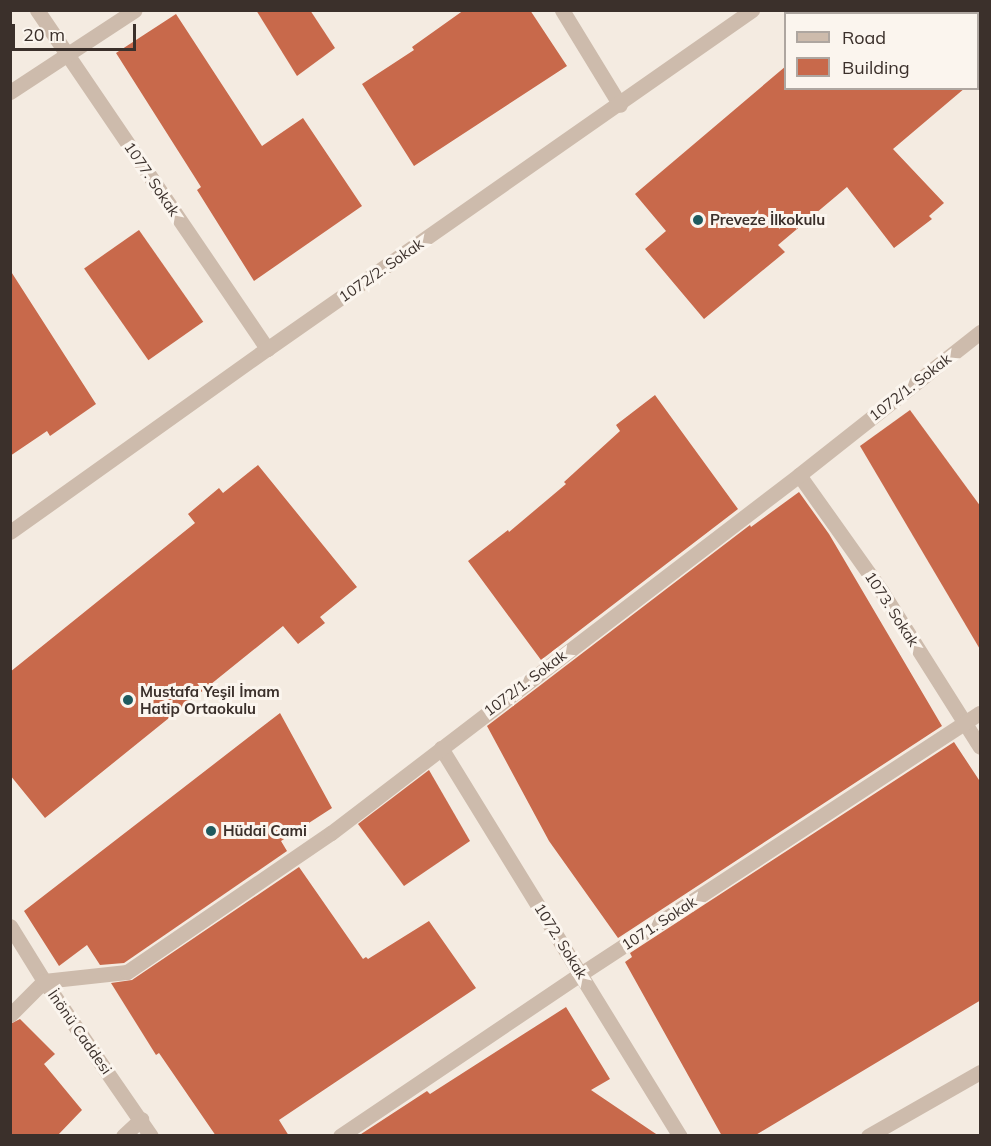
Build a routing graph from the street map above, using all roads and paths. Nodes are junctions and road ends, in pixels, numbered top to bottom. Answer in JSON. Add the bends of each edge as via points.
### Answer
{"nodes":[{"id":1,"x":38,"y":10,"type":"edge"},
{"id":2,"x":135,"y":10,"type":"edge"},
{"id":3,"x":562,"y":10,"type":"edge"},
{"id":4,"x":752,"y":10,"type":"edge"},
{"id":5,"x":67,"y":54,"type":"junction"},
{"id":6,"x":10,"y":92,"type":"edge"},
{"id":7,"x":620,"y":105,"type":"junction"},
{"id":8,"x":981,"y":332,"type":"edge"},
{"id":9,"x":267,"y":349,"type":"junction"},
{"id":10,"x":799,"y":475,"type":"junction"},
{"id":11,"x":10,"y":532,"type":"edge"},
{"id":12,"x":981,"y":713,"type":"edge"},
{"id":13,"x":965,"y":724,"type":"junction"},
{"id":14,"x":981,"y":747,"type":"edge"},
{"id":15,"x":441,"y":748,"type":"junction"},
{"id":16,"x":10,"y":927,"type":"edge"},
{"id":17,"x":582,"y":973,"type":"junction"},
{"id":18,"x":44,"y":981,"type":"junction"},
{"id":19,"x":10,"y":1015,"type":"edge"},
{"id":20,"x":981,"y":1072,"type":"edge"},
{"id":21,"x":141,"y":1119,"type":"junction"},
{"id":22,"x":123,"y":1136,"type":"edge"},
{"id":23,"x":151,"y":1136,"type":"edge"},
{"id":24,"x":339,"y":1136,"type":"edge"},
{"id":25,"x":680,"y":1136,"type":"edge"},
{"id":26,"x":868,"y":1136,"type":"edge"}],
"edges":[{"from":1,"to":5,"type":"street","name":"1077. Sokak"},
{"from":2,"to":5,"type":"street"},
{"from":3,"to":7,"type":"street"},
{"from":4,"to":7,"type":"street","name":"1072/2. Sokak"},
{"from":5,"to":6,"type":"street"},
{"from":5,"to":9,"type":"street","name":"1077. Sokak"},
{"from":7,"to":9,"type":"street","name":"1072/2. Sokak"},
{"from":8,"to":10,"type":"street","name":"1072/1. Sokak"},
{"from":9,"to":11,"type":"street","name":"1072/2. Sokak"},
{"from":10,"to":13,"type":"street","name":"1073. Sokak","via":[[882,592]]},
{"from":10,"to":15,"type":"street","name":"1072/1. Sokak"},
{"from":12,"to":13,"type":"street","name":"1071. Sokak"},
{"from":13,"to":14,"type":"street","name":"1073. Sokak"},
{"from":13,"to":17,"type":"street","name":"1071. Sokak"},
{"from":15,"to":17,"type":"street","name":"1072. Sokak"},
{"from":15,"to":18,"type":"street","name":"1072/1. Sokak","via":[[331,833],[127,972]]},
{"from":16,"to":18,"type":"street","name":"İnönü Caddesi"},
{"from":17,"to":24,"type":"street","name":"1071. Sokak"},
{"from":17,"to":25,"type":"street","name":"1072. Sokak"},
{"from":18,"to":19,"type":"street"},
{"from":18,"to":21,"type":"street","name":"İnönü Caddesi"},
{"from":20,"to":26,"type":"street"},
{"from":21,"to":22,"type":"street"},
{"from":21,"to":23,"type":"street","name":"İnönü Caddesi"}]}
